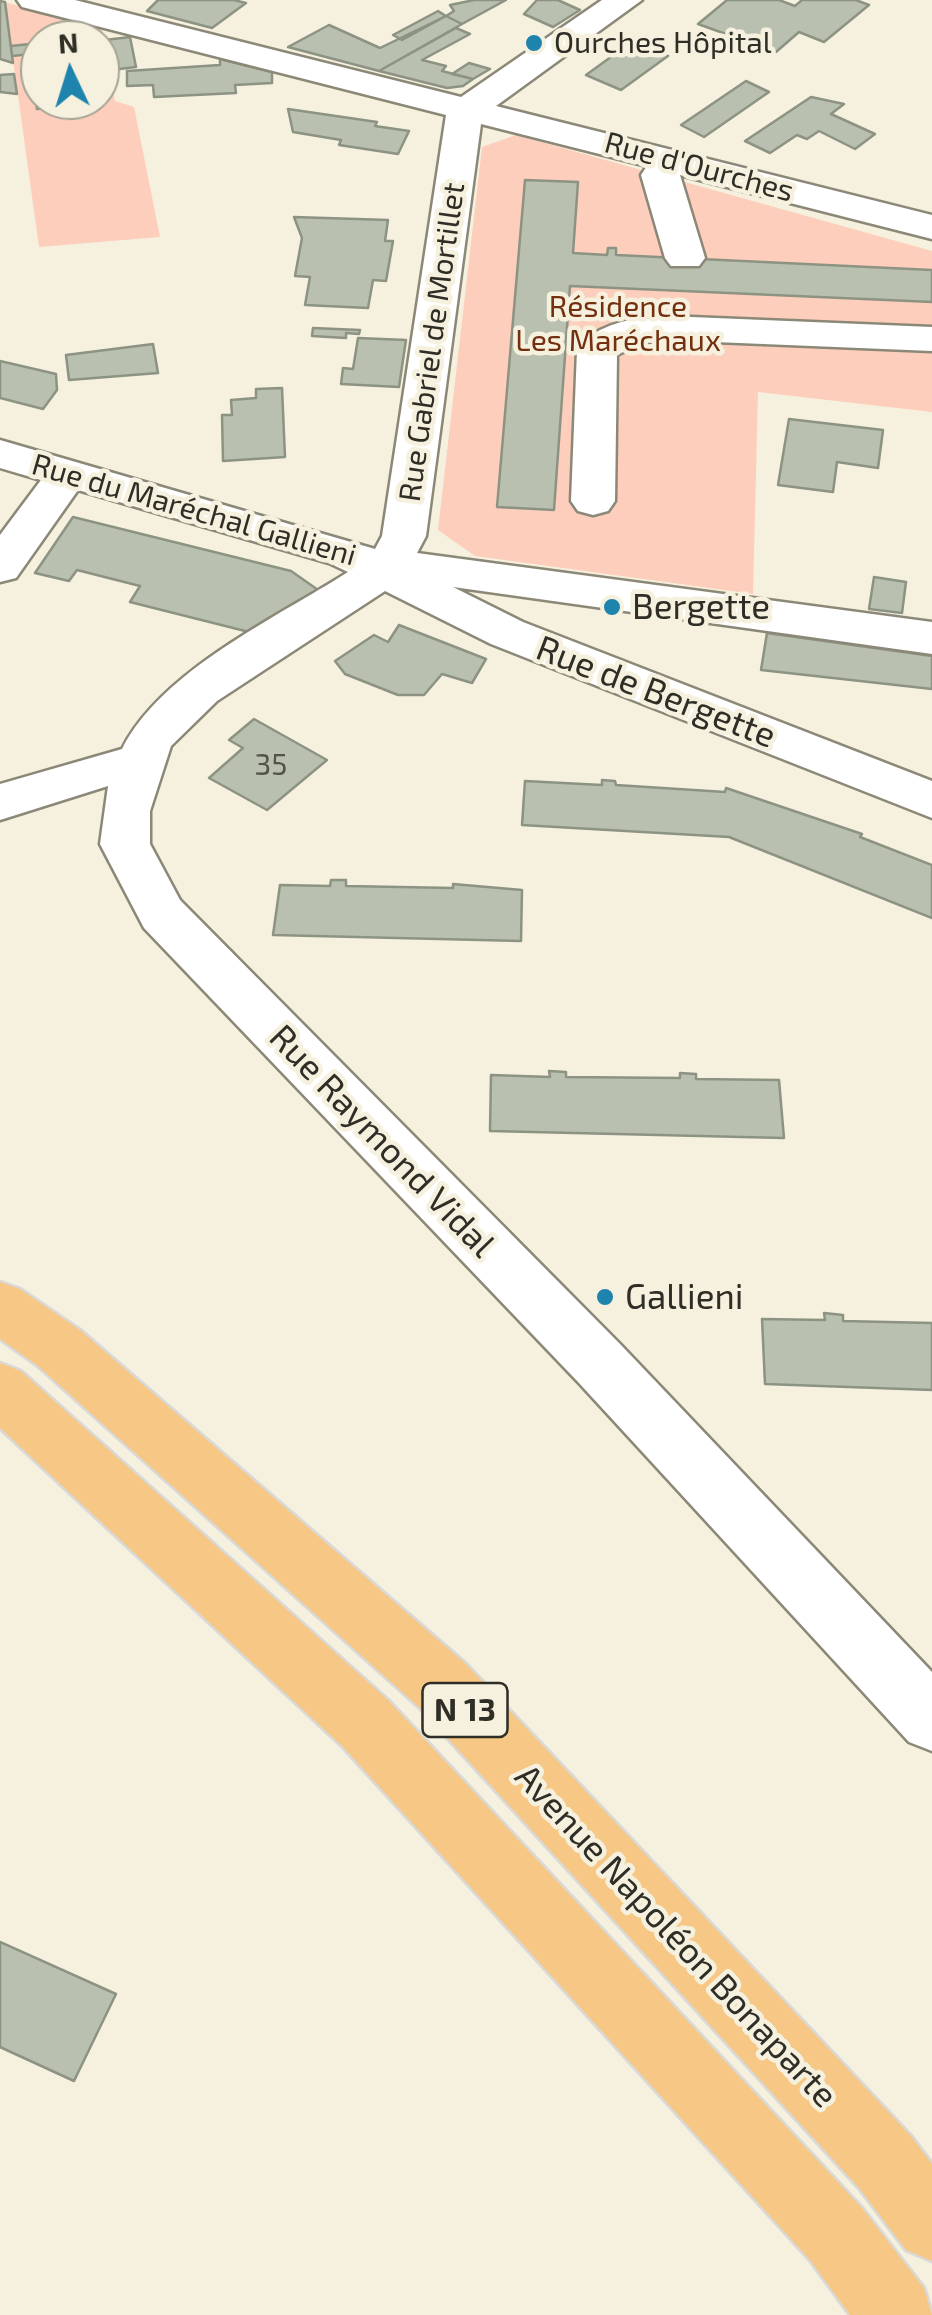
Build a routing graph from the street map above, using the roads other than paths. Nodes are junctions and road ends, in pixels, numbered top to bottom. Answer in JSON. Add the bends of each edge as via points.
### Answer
{"nodes":[{"id":1,"x":34,"y":0,"type":"edge"},
{"id":2,"x":625,"y":0,"type":"edge"},
{"id":3,"x":465,"y":110,"type":"junction"},
{"id":4,"x":672,"y":160,"type":"junction"},
{"id":5,"x":932,"y":227,"type":"edge"},
{"id":6,"x":685,"y":258,"type":"dead end"},
{"id":7,"x":932,"y":339,"type":"edge"},
{"id":8,"x":0,"y":454,"type":"edge"},
{"id":9,"x":70,"y":472,"type":"junction"},
{"id":10,"x":593,"y":501,"type":"dead end"},
{"id":11,"x":0,"y":567,"type":"edge"},
{"id":12,"x":386,"y":569,"type":"junction"},
{"id":13,"x":932,"y":638,"type":"edge"},
{"id":14,"x":138,"y":764,"type":"junction"},
{"id":15,"x":932,"y":800,"type":"edge"},
{"id":16,"x":0,"y":802,"type":"edge"},
{"id":17,"x":0,"y":1307,"type":"edge"},
{"id":18,"x":0,"y":1390,"type":"edge"},
{"id":19,"x":932,"y":1719,"type":"edge"},
{"id":20,"x":932,"y":2224,"type":"edge"},
{"id":21,"x":897,"y":2315,"type":"edge"}],
"edges":[{"from":1,"to":3,"type":"street","name":"Rue d'Ourches"},
{"from":2,"to":3,"type":"street"},
{"from":3,"to":4,"type":"street","name":"Rue d'Ourches"},
{"from":3,"to":12,"type":"street","name":"Rue Gabriel de Mortillet","via":[[404,536]]},
{"from":4,"to":5,"type":"street","name":"Rue d'Ourches"},
{"from":4,"to":6,"type":"street","via":[[660,175]]},
{"from":7,"to":10,"type":"street","via":[[667,328],[611,340],[598,350]]},
{"from":8,"to":9,"type":"street","name":"Rue du Maréchal Gallieni"},
{"from":9,"to":11,"type":"street"},
{"from":9,"to":12,"type":"street","name":"Rue du Maréchal Gallieni"},
{"from":12,"to":13,"type":"street","via":[[443,571]]},
{"from":12,"to":14,"type":"street","name":"Rue Raymond Vidal","via":[[172,712]]},
{"from":12,"to":15,"type":"street","name":"Rue de Bergette","via":[[507,633]]},
{"from":14,"to":16,"type":"street","via":[[100,769]]},
{"from":14,"to":19,"type":"street","name":"Rue Raymond Vidal","via":[[125,844],[162,914],[600,1364]]},
{"from":17,"to":20,"type":"main road","name":"Avenue Napoléon Bonaparte","number":"N 13","via":[[59,1348],[443,1686],[885,2162]]},
{"from":18,"to":21,"type":"main road","number":"N 13","via":[[366,1724],[836,2234]]}]}
